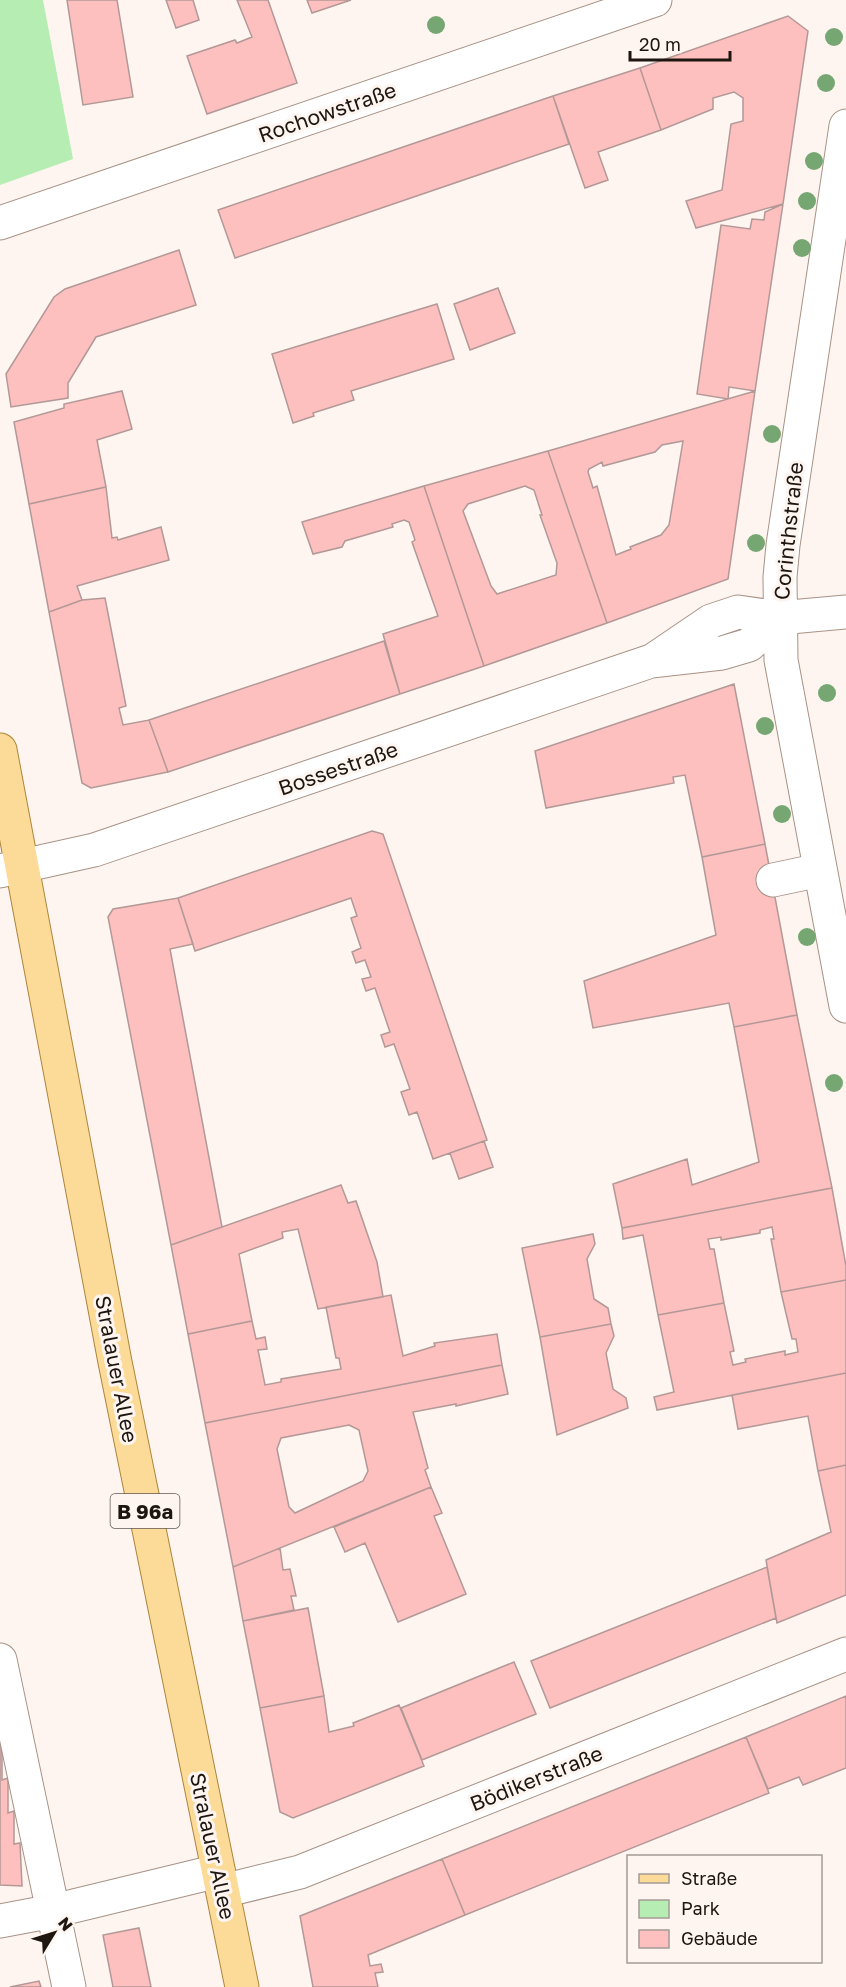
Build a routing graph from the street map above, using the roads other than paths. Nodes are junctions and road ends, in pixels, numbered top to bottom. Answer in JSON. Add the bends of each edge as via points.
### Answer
{"nodes":[{"id":1,"x":655,"y":0,"type":"edge"},
{"id":2,"x":846,"y":126,"type":"edge"},
{"id":3,"x":0,"y":223,"type":"edge"},
{"id":4,"x":846,"y":612,"type":"edge"},
{"id":5,"x":779,"y":618,"type":"junction"},
{"id":6,"x":0,"y":750,"type":"edge"},
{"id":7,"x":11,"y":868,"type":"edge"},
{"id":8,"x":820,"y":870,"type":"junction"},
{"id":9,"x":773,"y":880,"type":"dead end"},
{"id":10,"x":846,"y":1006,"type":"edge"},
{"id":11,"x":846,"y":1654,"type":"edge"},
{"id":12,"x":0,"y":1660,"type":"edge"},
{"id":13,"x":221,"y":1881,"type":"junction"},
{"id":14,"x":53,"y":1911,"type":"junction"},
{"id":15,"x":0,"y":1921,"type":"edge"},
{"id":16,"x":69,"y":1987,"type":"edge"},
{"id":17,"x":242,"y":1987,"type":"edge"}],
"edges":[{"from":1,"to":3,"type":"street","name":"Rochowstraße"},
{"from":2,"to":5,"type":"street","name":"Corinthstraße","via":[[783,545]]},
{"from":4,"to":5,"type":"street","name":"Bossestraße"},
{"from":5,"to":7,"type":"street","name":"Bossestraße","via":[[738,612],[711,621],[651,661],[94,850]]},
{"from":5,"to":8,"type":"street","name":"Corinthstraße","via":[[782,660]]},
{"from":6,"to":7,"type":"main road","name":"Stralauer Allee","number":"B 96a"},
{"from":7,"to":13,"type":"main road","name":"Stralauer Allee","number":"B 96a"},
{"from":8,"to":9,"type":"street"},
{"from":8,"to":10,"type":"street","name":"Corinthstraße"},
{"from":11,"to":13,"type":"street","name":"Bödikerstraße","via":[[300,1872]]},
{"from":12,"to":14,"type":"street"},
{"from":13,"to":14,"type":"street","name":"Bödikerstraße"},
{"from":13,"to":17,"type":"main road","name":"Stralauer Allee","number":"B 96a"},
{"from":14,"to":15,"type":"street","name":"Bödikerstraße"},
{"from":14,"to":16,"type":"street"}]}
